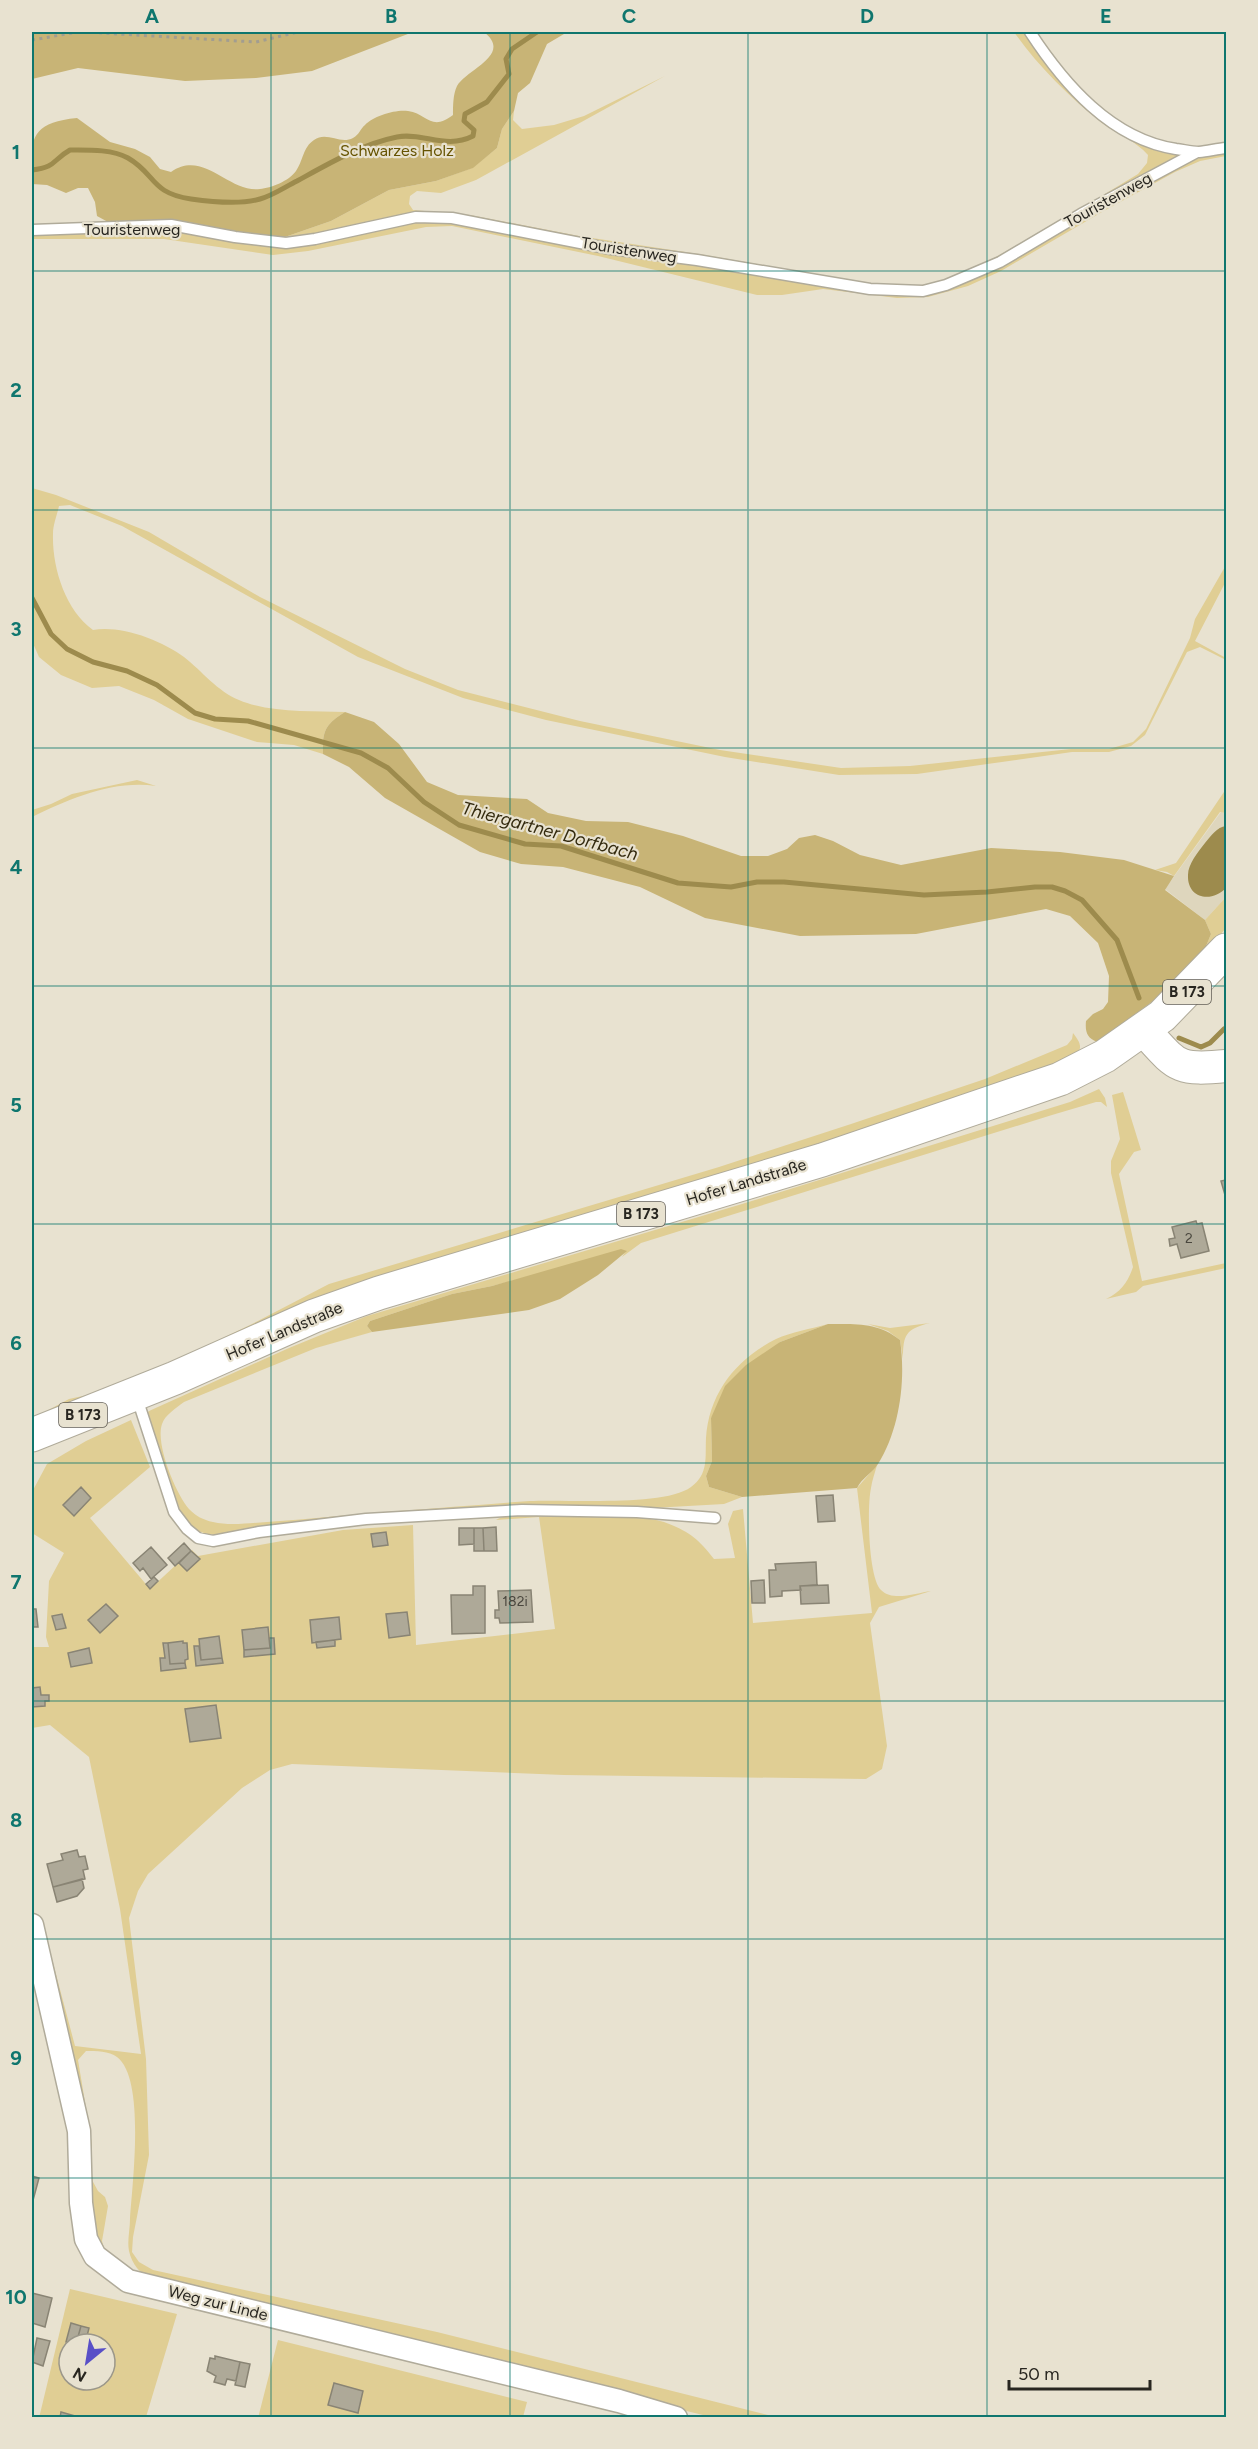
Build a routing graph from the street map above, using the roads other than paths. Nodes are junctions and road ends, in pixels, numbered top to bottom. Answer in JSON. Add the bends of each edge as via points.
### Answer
{"nodes":[{"id":1,"x":1030,"y":32,"type":"edge"},
{"id":2,"x":1227,"y":148,"type":"edge"},
{"id":3,"x":1197,"y":152,"type":"junction"},
{"id":4,"x":32,"y":230,"type":"edge"},
{"id":5,"x":1227,"y":950,"type":"edge"},
{"id":6,"x":1144,"y":1030,"type":"junction"},
{"id":7,"x":1227,"y":1066,"type":"edge"},
{"id":8,"x":135,"y":1394,"type":"junction"},
{"id":9,"x":32,"y":1435,"type":"edge"},
{"id":10,"x":715,"y":1518,"type":"dead end"},
{"id":11,"x":32,"y":1925,"type":"edge"},
{"id":12,"x":676,"y":2418,"type":"edge"}],
"edges":[{"from":1,"to":3,"type":"lane","via":[[1082,98],[1110,122],[1140,140]]},
{"from":2,"to":3,"type":"lane"},
{"from":3,"to":4,"type":"lane","name":"Touristenweg","via":[[1000,262],[923,291],[870,289],[611,249],[452,218],[416,217],[286,243],[171,225]]},
{"from":5,"to":6,"type":"main road","name":"Hofer Landstraße","number":"B 173","via":[[1185,995]]},
{"from":6,"to":7,"type":"street","via":[[1177,1064],[1188,1069]]},
{"from":6,"to":8,"type":"main road","name":"Hofer Landstraße","number":"B 173","via":[[1105,1056],[1023,1093],[822,1160],[379,1293],[314,1316]]},
{"from":8,"to":9,"type":"main road","name":"Hofer Landstraße","number":"B 173"},
{"from":8,"to":10,"type":"lane","via":[[174,1512],[198,1538],[213,1541],[366,1519],[522,1510]]},
{"from":11,"to":12,"type":"street","name":"Weg zur Linde","via":[[79,2131],[86,2239],[106,2266],[128,2281],[619,2400]]}]}
